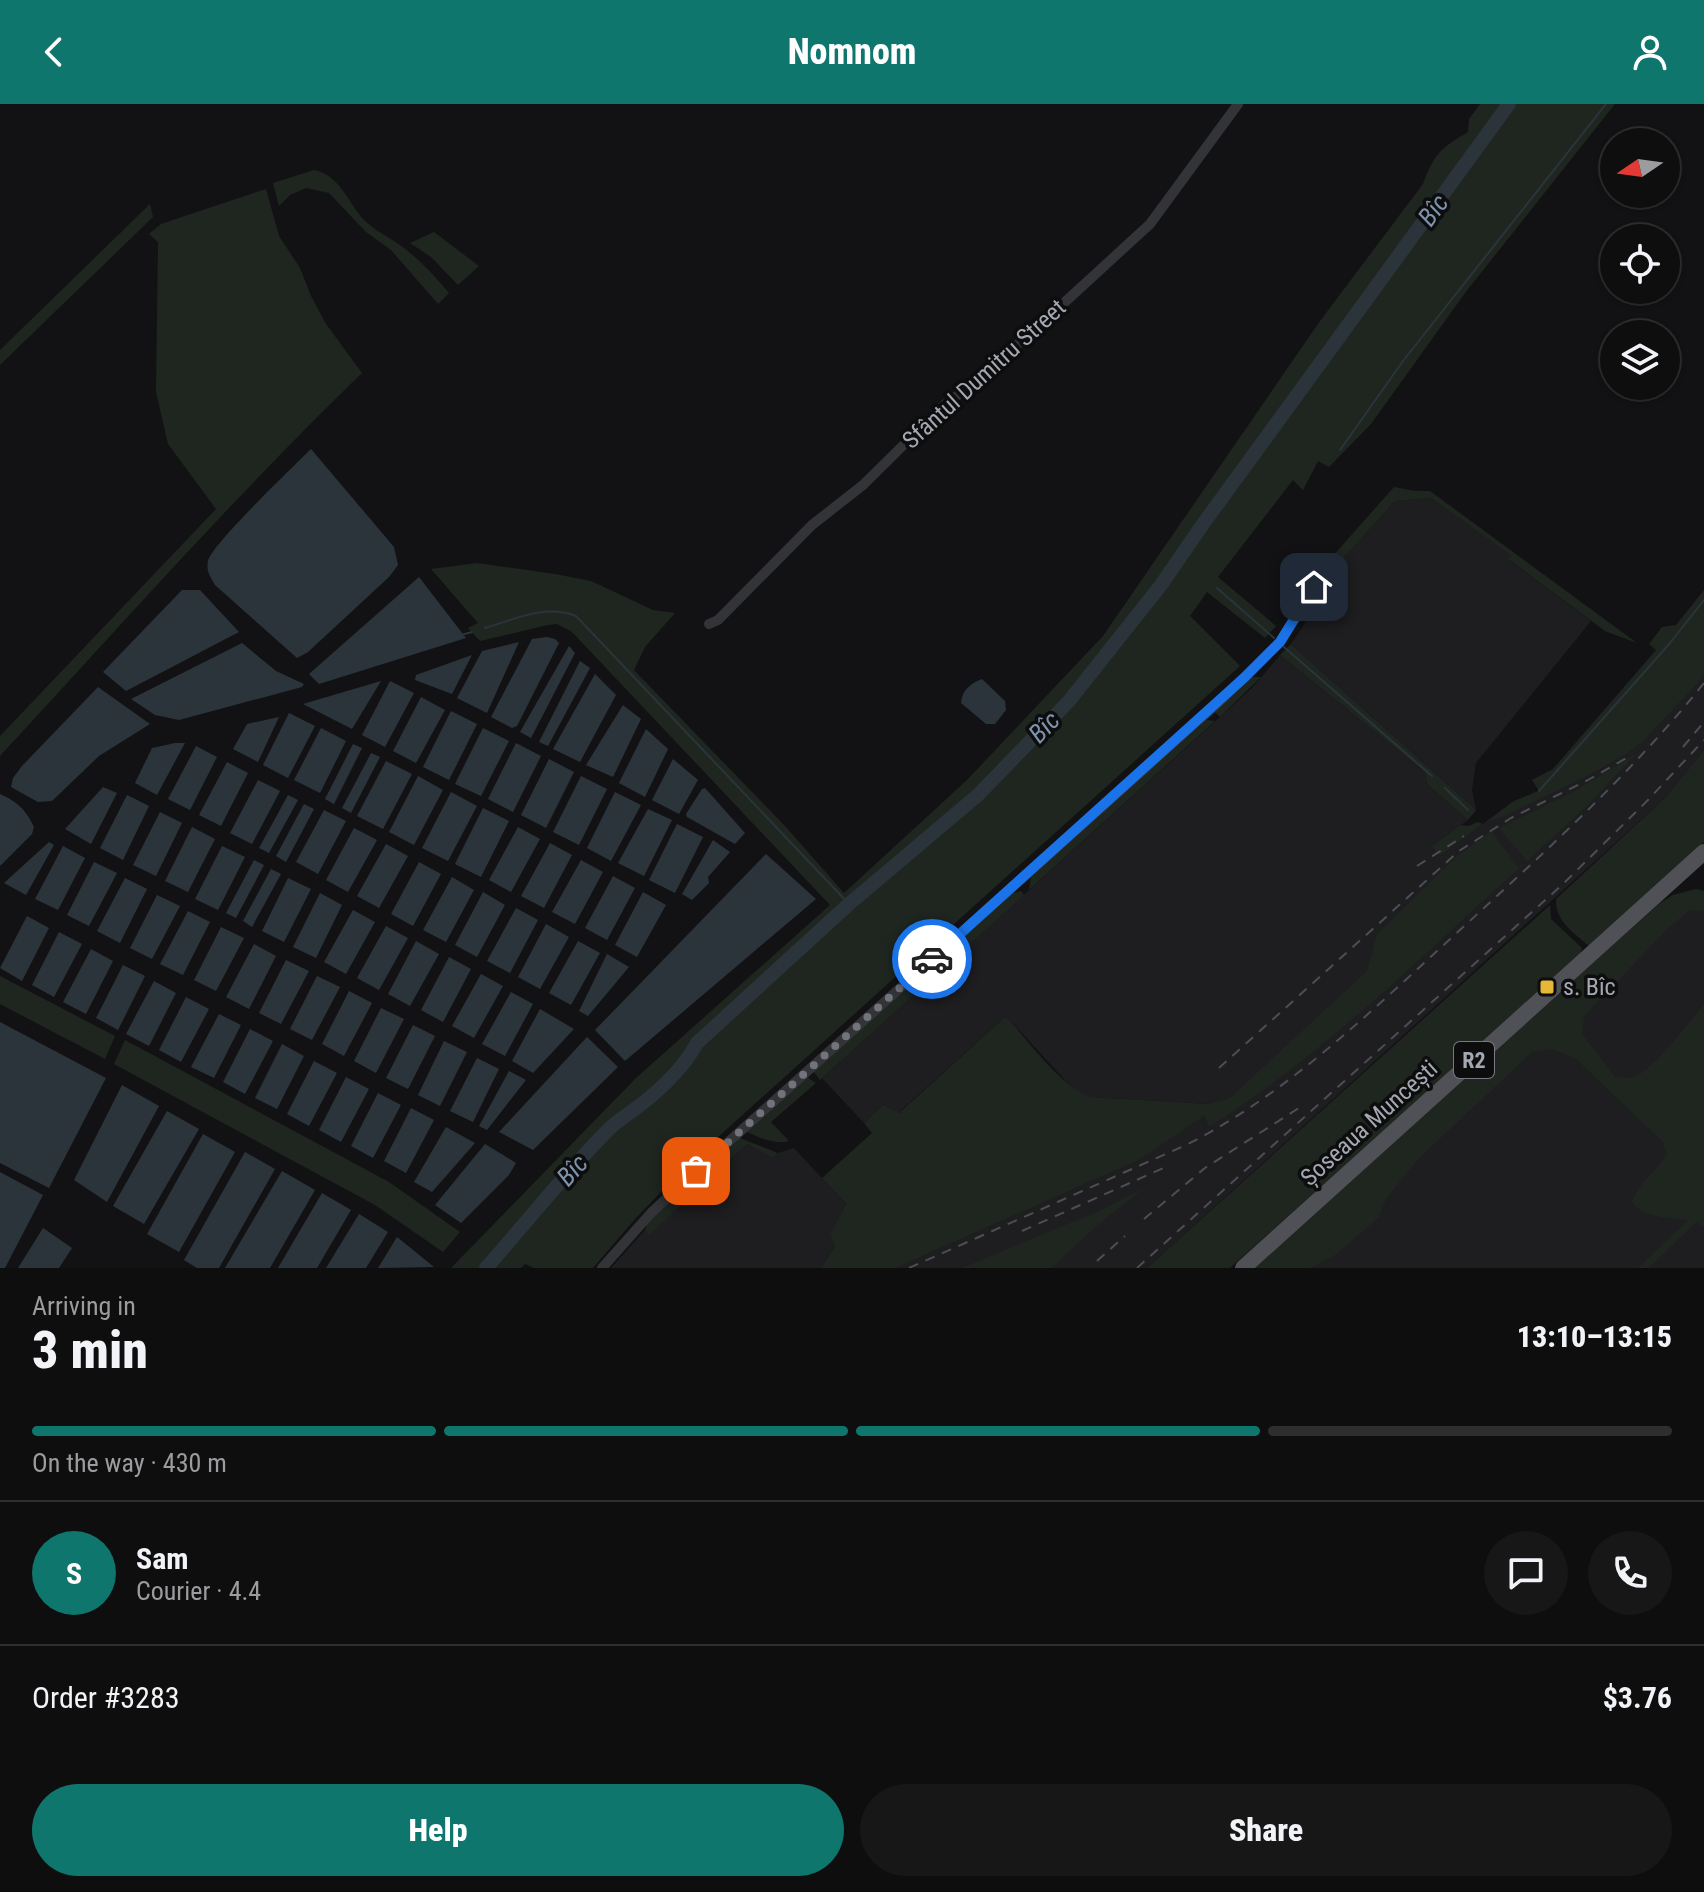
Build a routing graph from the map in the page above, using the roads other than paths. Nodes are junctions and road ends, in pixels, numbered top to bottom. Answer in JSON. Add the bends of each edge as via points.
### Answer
{"nodes":[{"id":1,"x":1238,"y":104,"type":"edge"},
{"id":2,"x":1314,"y":587,"type":"dead end"},
{"id":3,"x":709,"y":624,"type":"dead end"},
{"id":4,"x":1704,"y":852,"type":"edge"},
{"id":5,"x":602,"y":1268,"type":"edge"},
{"id":6,"x":1243,"y":1268,"type":"edge"}],
"edges":[{"from":1,"to":3,"type":"street","name":"Sfântul Dumitru Street","via":[[1150,224],[945,404]]},
{"from":2,"to":5,"type":"street","via":[[1280,642],[1236,686],[696,1171]]},
{"from":4,"to":6,"type":"main road","name":"Șoseaua Muncești","number":"R2"}]}
